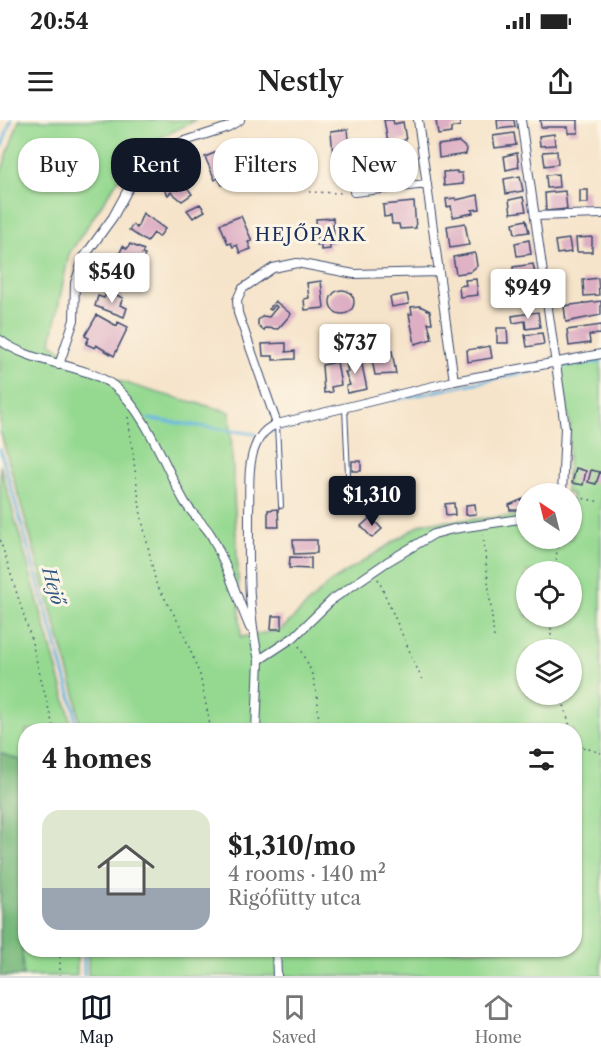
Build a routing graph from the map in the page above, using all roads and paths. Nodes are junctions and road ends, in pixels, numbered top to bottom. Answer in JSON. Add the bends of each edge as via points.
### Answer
{"nodes":[{"id":1,"x":240,"y":120,"type":"edge"},
{"id":2,"x":418,"y":120,"type":"edge"},
{"id":3,"x":521,"y":120,"type":"edge"},
{"id":4,"x":427,"y":184,"type":"junction"},
{"id":5,"x":418,"y":185,"type":"edge"},
{"id":6,"x":601,"y":214,"type":"edge"},
{"id":7,"x":535,"y":216,"type":"junction"},
{"id":8,"x":439,"y":272,"type":"junction"},
{"id":9,"x":0,"y":340,"type":"edge"},
{"id":10,"x":601,"y":354,"type":"edge"},
{"id":11,"x":556,"y":361,"type":"junction"},
{"id":12,"x":59,"y":364,"type":"junction"},
{"id":13,"x":454,"y":381,"type":"junction"},
{"id":14,"x":345,"y":412,"type":"junction"},
{"id":15,"x":129,"y":418,"type":"dead end"},
{"id":16,"x":275,"y":428,"type":"junction"},
{"id":17,"x":348,"y":475,"type":"dead end"},
{"id":18,"x":562,"y":483,"type":"edge"},
{"id":19,"x":582,"y":497,"type":"edge"},
{"id":20,"x":601,"y":502,"type":"edge"},
{"id":21,"x":281,"y":506,"type":"dead end"},
{"id":22,"x":516,"y":519,"type":"edge"},
{"id":23,"x":482,"y":524,"type":"junction"},
{"id":24,"x":0,"y":540,"type":"edge"},
{"id":25,"x":374,"y":571,"type":"junction"},
{"id":26,"x":253,"y":637,"type":"junction"},
{"id":27,"x":294,"y":637,"type":"junction"},
{"id":28,"x":494,"y":637,"type":"dead end"},
{"id":29,"x":259,"y":660,"type":"junction"},
{"id":30,"x":423,"y":682,"type":"dead end"},
{"id":31,"x":564,"y":705,"type":"edge"},
{"id":32,"x":52,"y":723,"type":"edge"},
{"id":33,"x":210,"y":723,"type":"edge"},
{"id":34,"x":256,"y":723,"type":"edge"},
{"id":35,"x":318,"y":723,"type":"edge"},
{"id":36,"x":569,"y":723,"type":"edge"},
{"id":37,"x":582,"y":747,"type":"edge"},
{"id":38,"x":601,"y":753,"type":"edge"},
{"id":39,"x":60,"y":957,"type":"edge"},
{"id":40,"x":276,"y":957,"type":"edge"},
{"id":41,"x":60,"y":976,"type":"edge"},
{"id":42,"x":277,"y":976,"type":"edge"}],
"edges":[{"from":1,"to":12,"type":"street","via":[[156,154],[138,171],[113,217],[84,257],[75,283],[75,320]]},
{"from":2,"to":4,"type":"street"},
{"from":3,"to":7,"type":"street"},
{"from":4,"to":5,"type":"street"},
{"from":4,"to":8,"type":"street"},
{"from":6,"to":7,"type":"street"},
{"from":7,"to":11,"type":"street"},
{"from":8,"to":13,"type":"street"},
{"from":8,"to":16,"type":"street","via":[[354,274],[297,263],[273,268],[242,290],[237,300],[238,313]]},
{"from":9,"to":12,"type":"street","via":[[34,358]]},
{"from":10,"to":11,"type":"street"},
{"from":11,"to":13,"type":"street"},
{"from":11,"to":18,"type":"street","via":[[565,427]]},
{"from":12,"to":26,"type":"street","via":[[113,386],[140,417],[186,506],[210,534]]},
{"from":13,"to":14,"type":"street"},
{"from":14,"to":16,"type":"street"},
{"from":14,"to":17,"type":"lane"},
{"from":15,"to":33,"type":"path","via":[[141,515],[156,583],[181,627],[200,675]]},
{"from":16,"to":21,"type":"lane"},
{"from":16,"to":26,"type":"street","via":[[266,430],[254,448],[251,468],[248,587]]},
{"from":19,"to":20,"type":"path"},
{"from":22,"to":23,"type":"street"},
{"from":23,"to":25,"type":"street","via":[[434,534]]},
{"from":23,"to":28,"type":"path"},
{"from":24,"to":32,"type":"path"},
{"from":25,"to":27,"type":"street","via":[[333,599]]},
{"from":25,"to":30,"type":"path"},
{"from":26,"to":29,"type":"street"},
{"from":27,"to":29,"type":"street"},
{"from":27,"to":35,"type":"path","via":[[315,679]]},
{"from":29,"to":34,"type":"street"},
{"from":31,"to":36,"type":"path"},
{"from":37,"to":38,"type":"path"},
{"from":39,"to":41,"type":"path"},
{"from":40,"to":42,"type":"street"}]}
